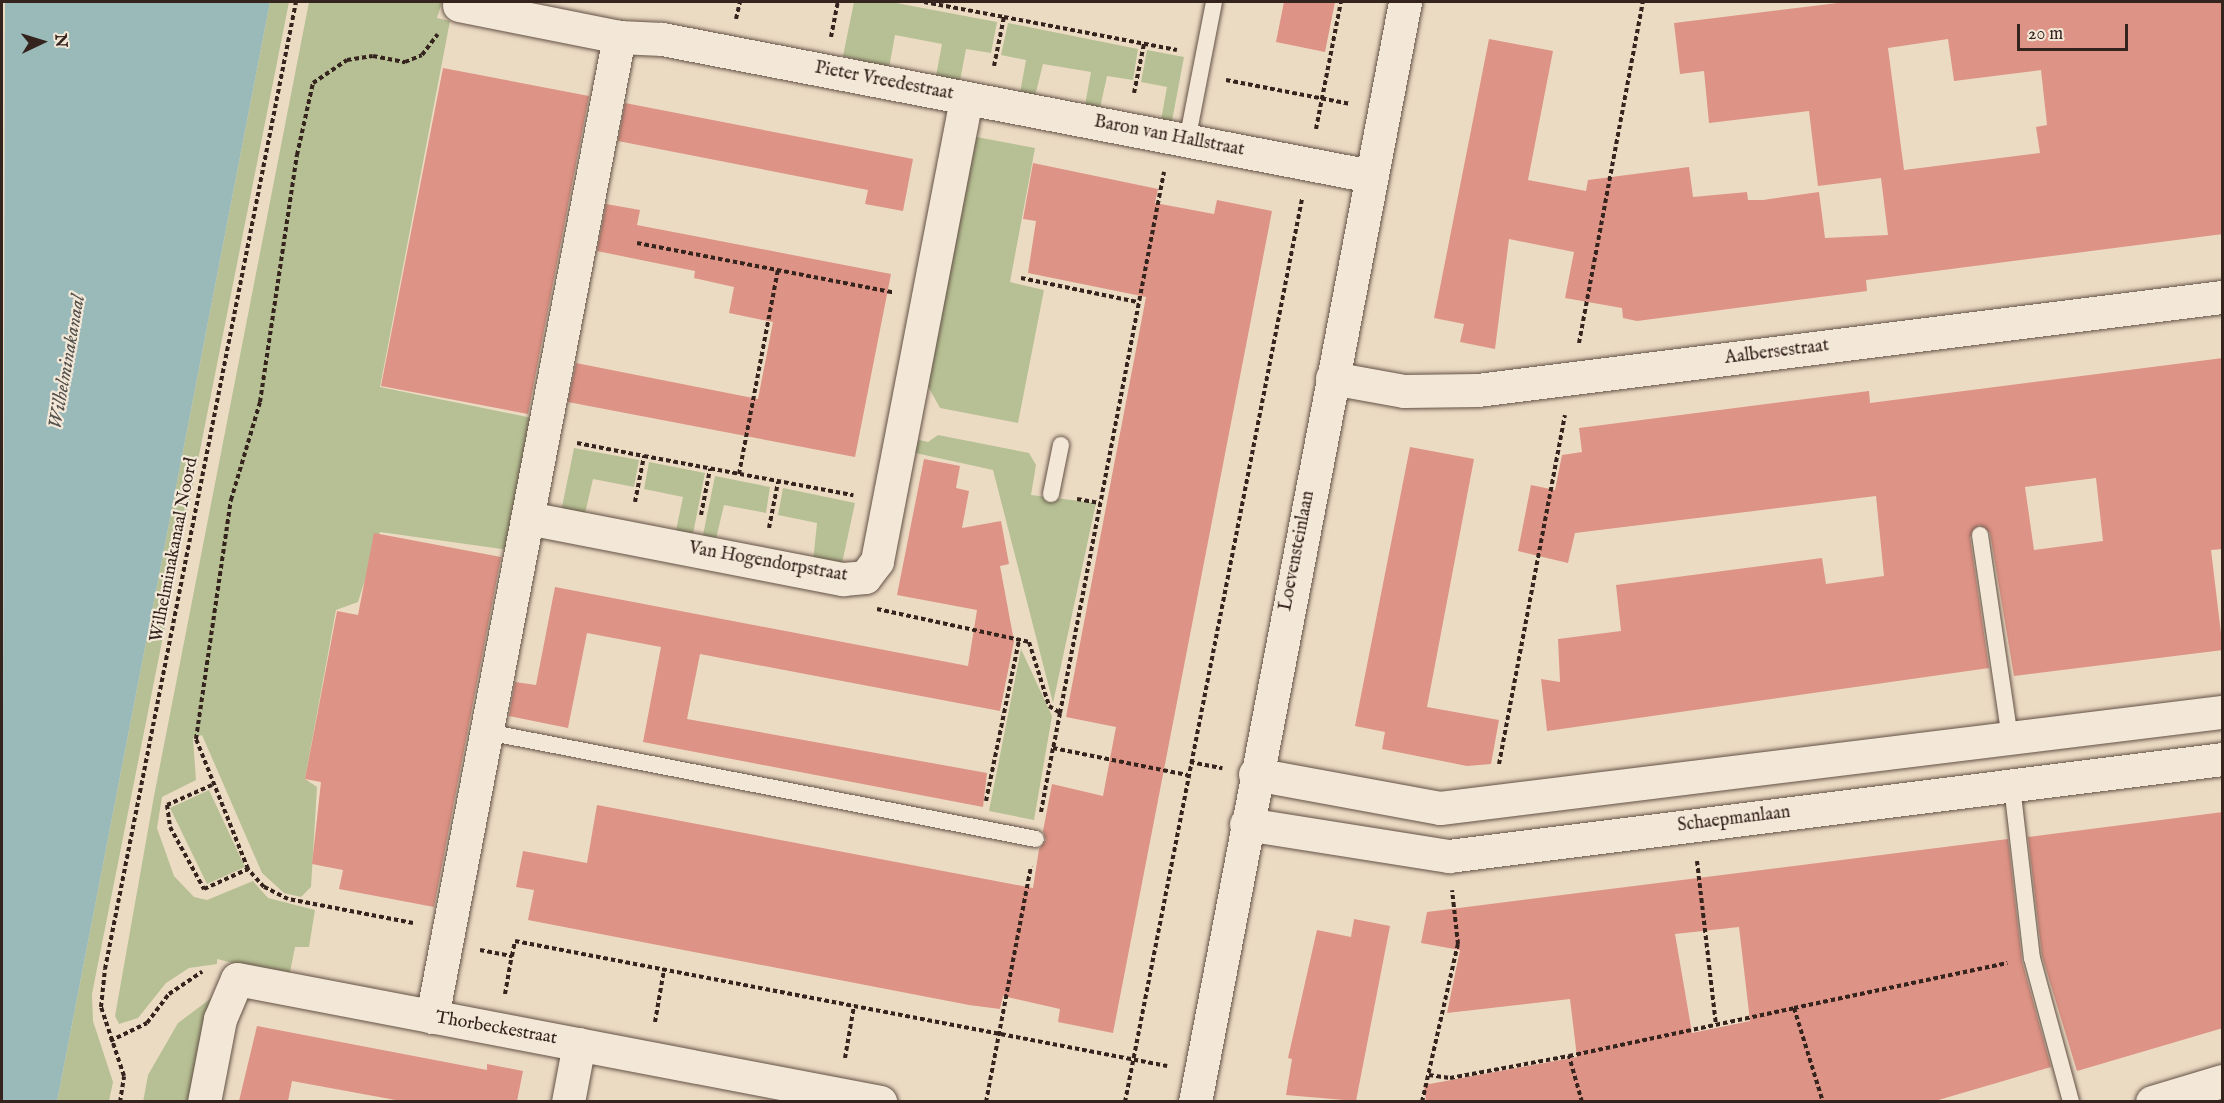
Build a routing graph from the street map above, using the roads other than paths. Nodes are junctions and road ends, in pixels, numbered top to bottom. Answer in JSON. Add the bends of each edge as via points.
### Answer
{"nodes":[{"id":1,"x":1214,"y":2,"type":"edge"},
{"id":2,"x":1405,"y":2,"type":"edge"},
{"id":3,"x":459,"y":5,"type":"road end"},
{"id":4,"x":619,"y":36,"type":"junction"},
{"id":5,"x":977,"y":100,"type":"junction"},
{"id":6,"x":1179,"y":139,"type":"junction"},
{"id":7,"x":1371,"y":176,"type":"junction"},
{"id":8,"x":2223,"y":297,"type":"edge"},
{"id":9,"x":1332,"y":378,"type":"junction"},
{"id":10,"x":1061,"y":445,"type":"dead end"},
{"id":11,"x":1051,"y":494,"type":"dead end"},
{"id":12,"x":528,"y":518,"type":"junction"},
{"id":13,"x":1980,"y":535,"type":"dead end"},
{"id":14,"x":865,"y":577,"type":"joint"},
{"id":15,"x":2223,"y":711,"type":"edge"},
{"id":16,"x":487,"y":732,"type":"junction"},
{"id":17,"x":2010,"y":738,"type":"junction"},
{"id":18,"x":2223,"y":759,"type":"edge"},
{"id":19,"x":1255,"y":774,"type":"junction"},
{"id":20,"x":2012,"y":786,"type":"junction"},
{"id":21,"x":1246,"y":824,"type":"junction"},
{"id":22,"x":1036,"y":839,"type":"road end"},
{"id":23,"x":432,"y":1017,"type":"junction"},
{"id":24,"x":579,"y":1044,"type":"junction"},
{"id":25,"x":2223,"y":1081,"type":"edge"},
{"id":26,"x":1198,"y":1087,"type":"edge"},
{"id":27,"x":204,"y":1101,"type":"edge"},
{"id":28,"x":568,"y":1101,"type":"edge"},
{"id":29,"x":880,"y":1101,"type":"edge"},
{"id":30,"x":2071,"y":1101,"type":"edge"},
{"id":31,"x":2152,"y":1101,"type":"edge"}],
"edges":[{"from":1,"to":6,"type":"lane","via":[[1200,75]]},
{"from":2,"to":7,"type":"street","name":"Loevensteinlaan"},
{"from":3,"to":4,"type":"street","name":"Pieter Vreedestraat"},
{"from":4,"to":5,"type":"street","name":"Pieter Vreedestraat","via":[[662,39]]},
{"from":4,"to":12,"type":"street"},
{"from":5,"to":6,"type":"street","name":"Baron van Hallstraat"},
{"from":5,"to":14,"type":"street","name":"Pieter Vreedestraat","via":[[926,298],[877,561]]},
{"from":6,"to":7,"type":"street","name":"Baron van Hallstraat"},
{"from":7,"to":9,"type":"street","name":"Loevensteinlaan"},
{"from":8,"to":9,"type":"street","name":"Aalbersestraat","via":[[1478,390],[1404,391]]},
{"from":9,"to":19,"type":"street","name":"Loevensteinlaan"},
{"from":10,"to":11,"type":"lane"},
{"from":12,"to":14,"type":"street","name":"Van Hogendorpstraat","via":[[762,565],[843,579]]},
{"from":12,"to":16,"type":"street"},
{"from":13,"to":17,"type":"lane"},
{"from":15,"to":17,"type":"street"},
{"from":16,"to":22,"type":"lane"},
{"from":16,"to":23,"type":"street"},
{"from":17,"to":19,"type":"street","via":[[1440,808]]},
{"from":18,"to":20,"type":"street","name":"Schaepmanlaan"},
{"from":19,"to":21,"type":"street","name":"Loevensteinlaan"},
{"from":20,"to":21,"type":"street","name":"Schaepmanlaan","via":[[1449,856]]},
{"from":20,"to":30,"type":"lane","via":[[2032,958]]},
{"from":21,"to":26,"type":"street","name":"Loevensteinlaan"},
{"from":23,"to":24,"type":"street","name":"Thorbeckestraat"},
{"from":23,"to":27,"type":"street","name":"Thorbeckestraat","via":[[237,979],[220,1019]]},
{"from":24,"to":28,"type":"street"},
{"from":24,"to":29,"type":"street","name":"Thorbeckestraat"},
{"from":25,"to":31,"type":"street"}]}
